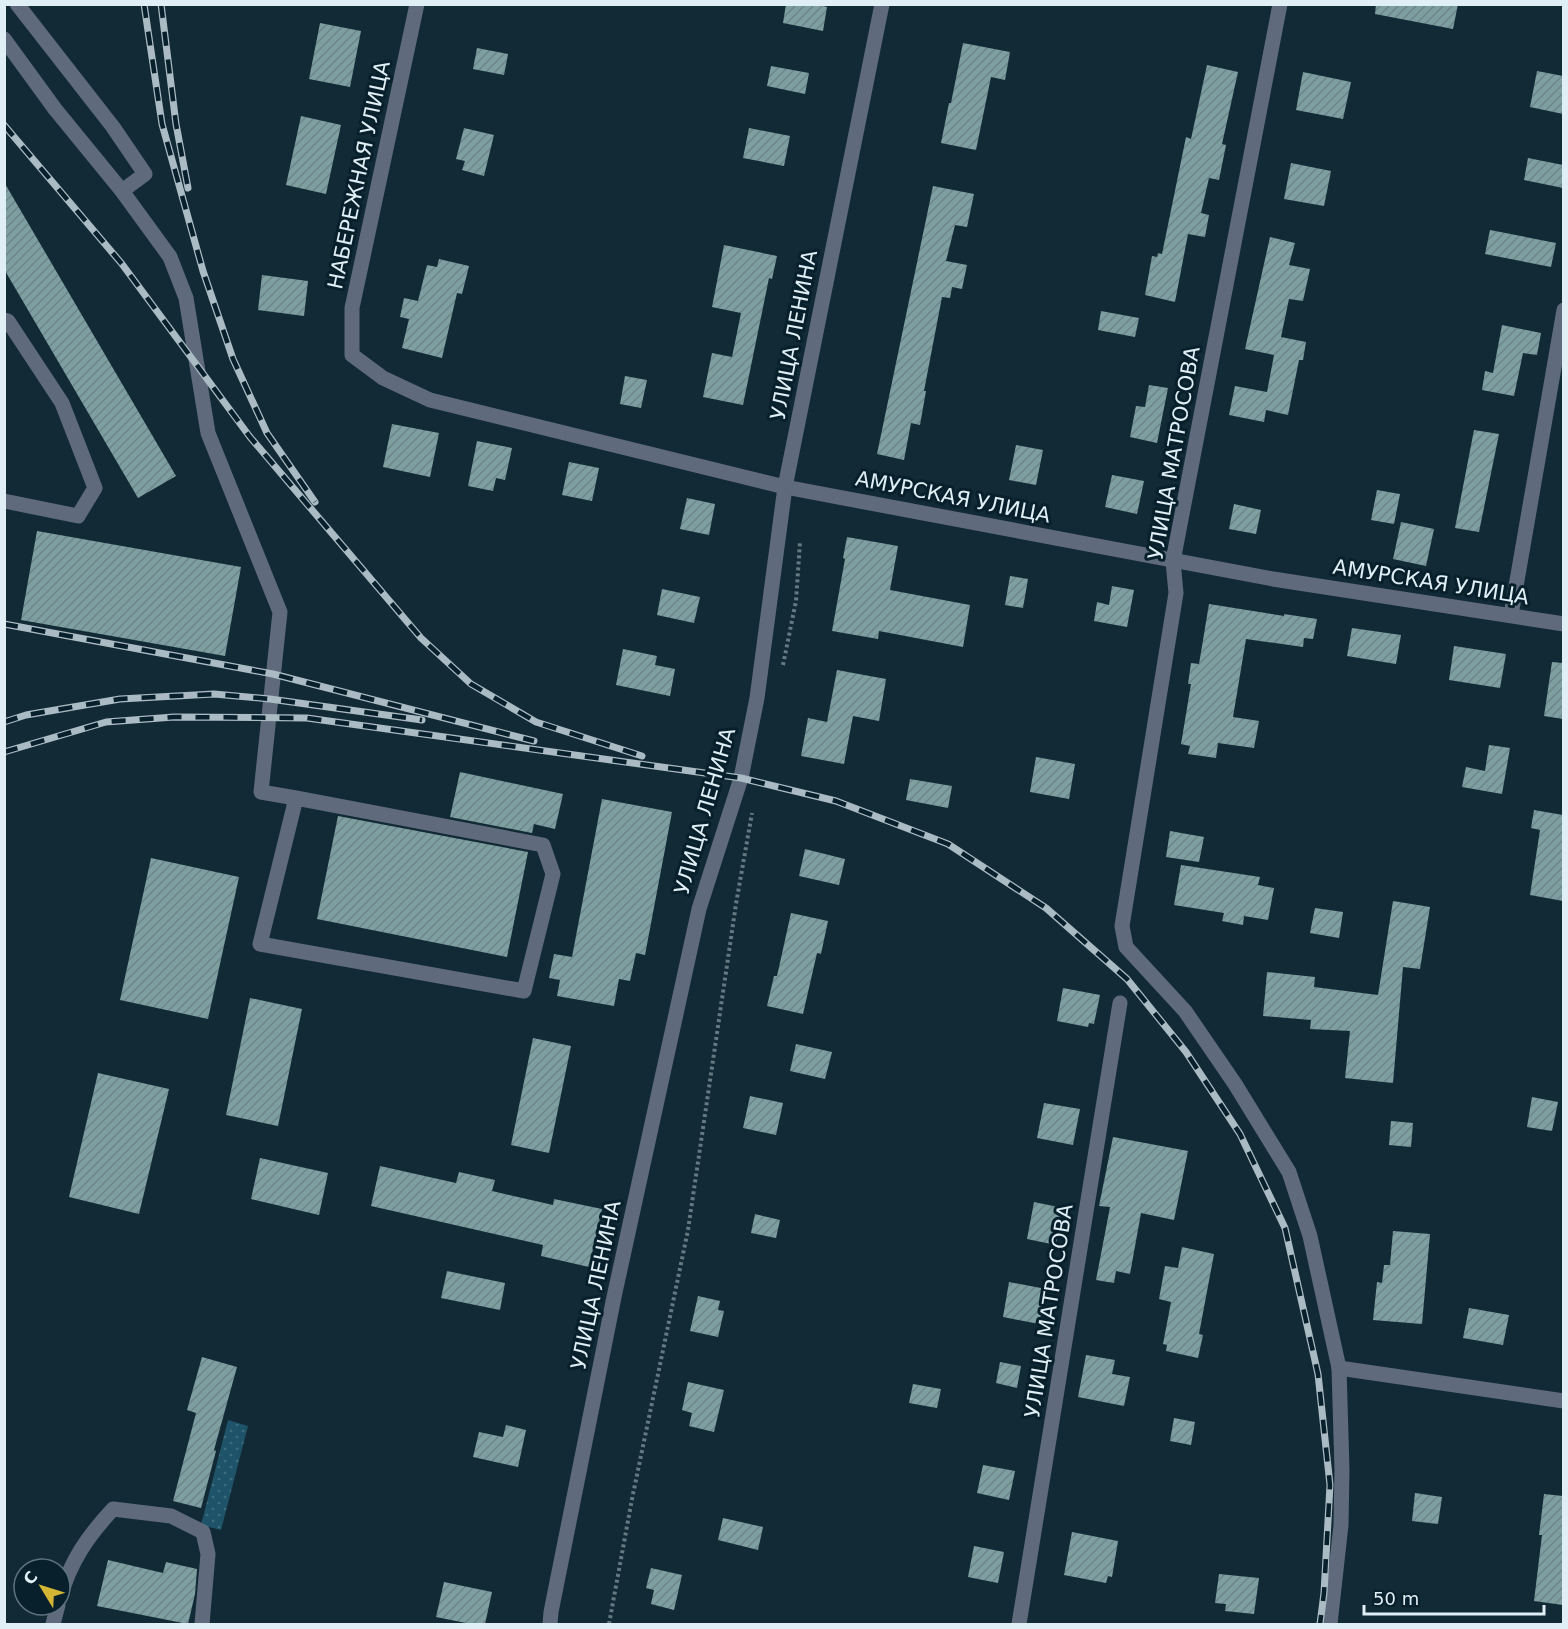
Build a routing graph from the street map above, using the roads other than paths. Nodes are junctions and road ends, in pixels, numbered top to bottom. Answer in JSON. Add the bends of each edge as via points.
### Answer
{"nodes":[{"id":1,"x":17,"y":4,"type":"edge"},
{"id":2,"x":417,"y":4,"type":"edge"},
{"id":3,"x":882,"y":4,"type":"edge"},
{"id":4,"x":1280,"y":4,"type":"edge"},
{"id":5,"x":4,"y":39,"type":"edge"},
{"id":6,"x":122,"y":191,"type":"junction"},
{"id":7,"x":1563,"y":310,"type":"edge"},
{"id":8,"x":4,"y":320,"type":"edge"},
{"id":9,"x":352,"y":355,"type":"joint"},
{"id":10,"x":785,"y":487,"type":"junction"},
{"id":11,"x":4,"y":501,"type":"edge"},
{"id":12,"x":1173,"y":561,"type":"junction"},
{"id":13,"x":1511,"y":615,"type":"junction"},
{"id":14,"x":1563,"y":624,"type":"edge"},
{"id":15,"x":296,"y":798,"type":"junction"},
{"id":16,"x":1120,"y":1004,"type":"dead end"},
{"id":17,"x":1340,"y":1368,"type":"junction"},
{"id":18,"x":1563,"y":1401,"type":"edge"},
{"id":19,"x":72,"y":1565,"type":"edge"},
{"id":20,"x":202,"y":1624,"type":"edge"},
{"id":21,"x":550,"y":1624,"type":"edge"},
{"id":22,"x":1019,"y":1624,"type":"edge"},
{"id":23,"x":1330,"y":1624,"type":"edge"}],
"edges":[{"from":1,"to":6,"type":"street","via":[[145,174]]},
{"from":2,"to":9,"type":"street","name":"НАБЕРЕЖНАЯ УЛИЦА","via":[[352,308]]},
{"from":3,"to":10,"type":"street","name":"УЛИЦА ЛЕНИНА"},
{"from":4,"to":12,"type":"street","name":"УЛИЦА МАТРОСОВА"},
{"from":5,"to":6,"type":"street","via":[[54,109]]},
{"from":6,"to":15,"type":"street","via":[[171,257],[186,298],[208,433],[280,612],[261,792]]},
{"from":7,"to":13,"type":"street"},
{"from":8,"to":11,"type":"street","via":[[62,403],[96,488],[78,516]]},
{"from":9,"to":10,"type":"street","name":"АМУРСКАЯ УЛИЦА","via":[[383,378],[430,400]]},
{"from":10,"to":12,"type":"street","name":"АМУРСКАЯ УЛИЦА"},
{"from":10,"to":21,"type":"street","name":"УЛИЦА ЛЕНИНА","via":[[757,698],[741,778],[699,909],[614,1297]]},
{"from":12,"to":13,"type":"street","name":"АМУРСКАЯ УЛИЦА"},
{"from":12,"to":17,"type":"street","name":"УЛИЦА МАТРОСОВА","via":[[1176,593],[1122,926],[1126,947],[1185,1011],[1289,1172],[1310,1236]]},
{"from":13,"to":14,"type":"street","name":"АМУРСКАЯ УЛИЦА"},
{"from":15,"to":15,"type":"street","via":[[543,845],[553,874],[524,991],[261,944]]},
{"from":16,"to":22,"type":"street","name":"УЛИЦА МАТРОСОВА"},
{"from":17,"to":18,"type":"street"},
{"from":17,"to":23,"type":"street","via":[[1341,1526]]},
{"from":19,"to":20,"type":"street","via":[[93,1531],[113,1509],[171,1516],[203,1532],[208,1554]]}]}
